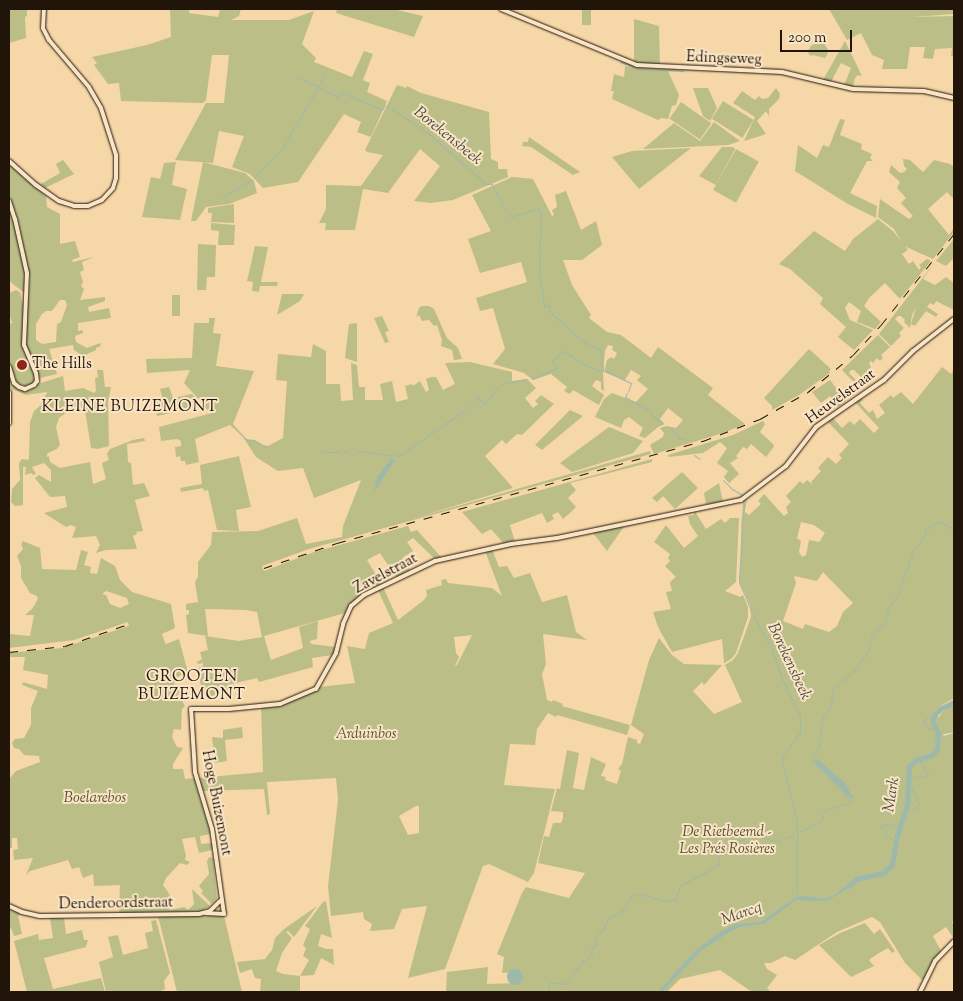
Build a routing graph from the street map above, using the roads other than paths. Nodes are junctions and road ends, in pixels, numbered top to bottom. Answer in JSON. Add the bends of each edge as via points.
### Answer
{"nodes":[{"id":1,"x":44,"y":9,"type":"edge"},
{"id":2,"x":501,"y":9,"type":"edge"},
{"id":3,"x":954,"y":98,"type":"edge"},
{"id":4,"x":9,"y":161,"type":"edge"},
{"id":5,"x":9,"y":201,"type":"edge"},
{"id":6,"x":954,"y":319,"type":"edge"},
{"id":7,"x":9,"y":367,"type":"edge"},
{"id":8,"x":9,"y":392,"type":"edge"},
{"id":9,"x":9,"y":423,"type":"edge"},
{"id":10,"x":587,"y":531,"type":"joint"},
{"id":11,"x":192,"y":709,"type":"joint"},
{"id":12,"x":220,"y":901,"type":"junction"},
{"id":13,"x":9,"y":906,"type":"edge"},
{"id":14,"x":206,"y":913,"type":"junction"},
{"id":15,"x":954,"y":941,"type":"edge"},
{"id":16,"x":920,"y":992,"type":"edge"}],
"edges":[{"from":1,"to":4,"type":"street","via":[[43,28],[49,40],[89,87],[101,108],[116,155],[116,178],[113,188],[102,200],[88,206],[74,206],[59,201],[36,186]]},
{"from":2,"to":3,"type":"street","name":"Edingseweg","via":[[629,63],[648,67],[782,72],[853,89],[924,91]]},
{"from":5,"to":7,"type":"street","via":[[26,266],[24,345],[37,381],[34,385],[19,387],[14,383]]},
{"from":6,"to":10,"type":"street","name":"Heuvelstraat","via":[[913,351],[884,380],[816,427],[786,466],[745,497],[730,504],[702,506]]},
{"from":8,"to":9,"type":"street"},
{"from":10,"to":11,"type":"street","name":"Zavelstraat","via":[[427,564],[364,595],[351,606],[336,652],[316,689],[280,704]]},
{"from":11,"to":12,"type":"street","name":"Hoge Buizemont","via":[[195,772],[214,840]]},
{"from":12,"to":14,"type":"street"},
{"from":12,"to":14,"type":"street","via":[[224,914]]},
{"from":13,"to":14,"type":"street","name":"Denderoordstraat","via":[[32,915],[49,916]]},
{"from":15,"to":16,"type":"street","via":[[935,961]]}]}
